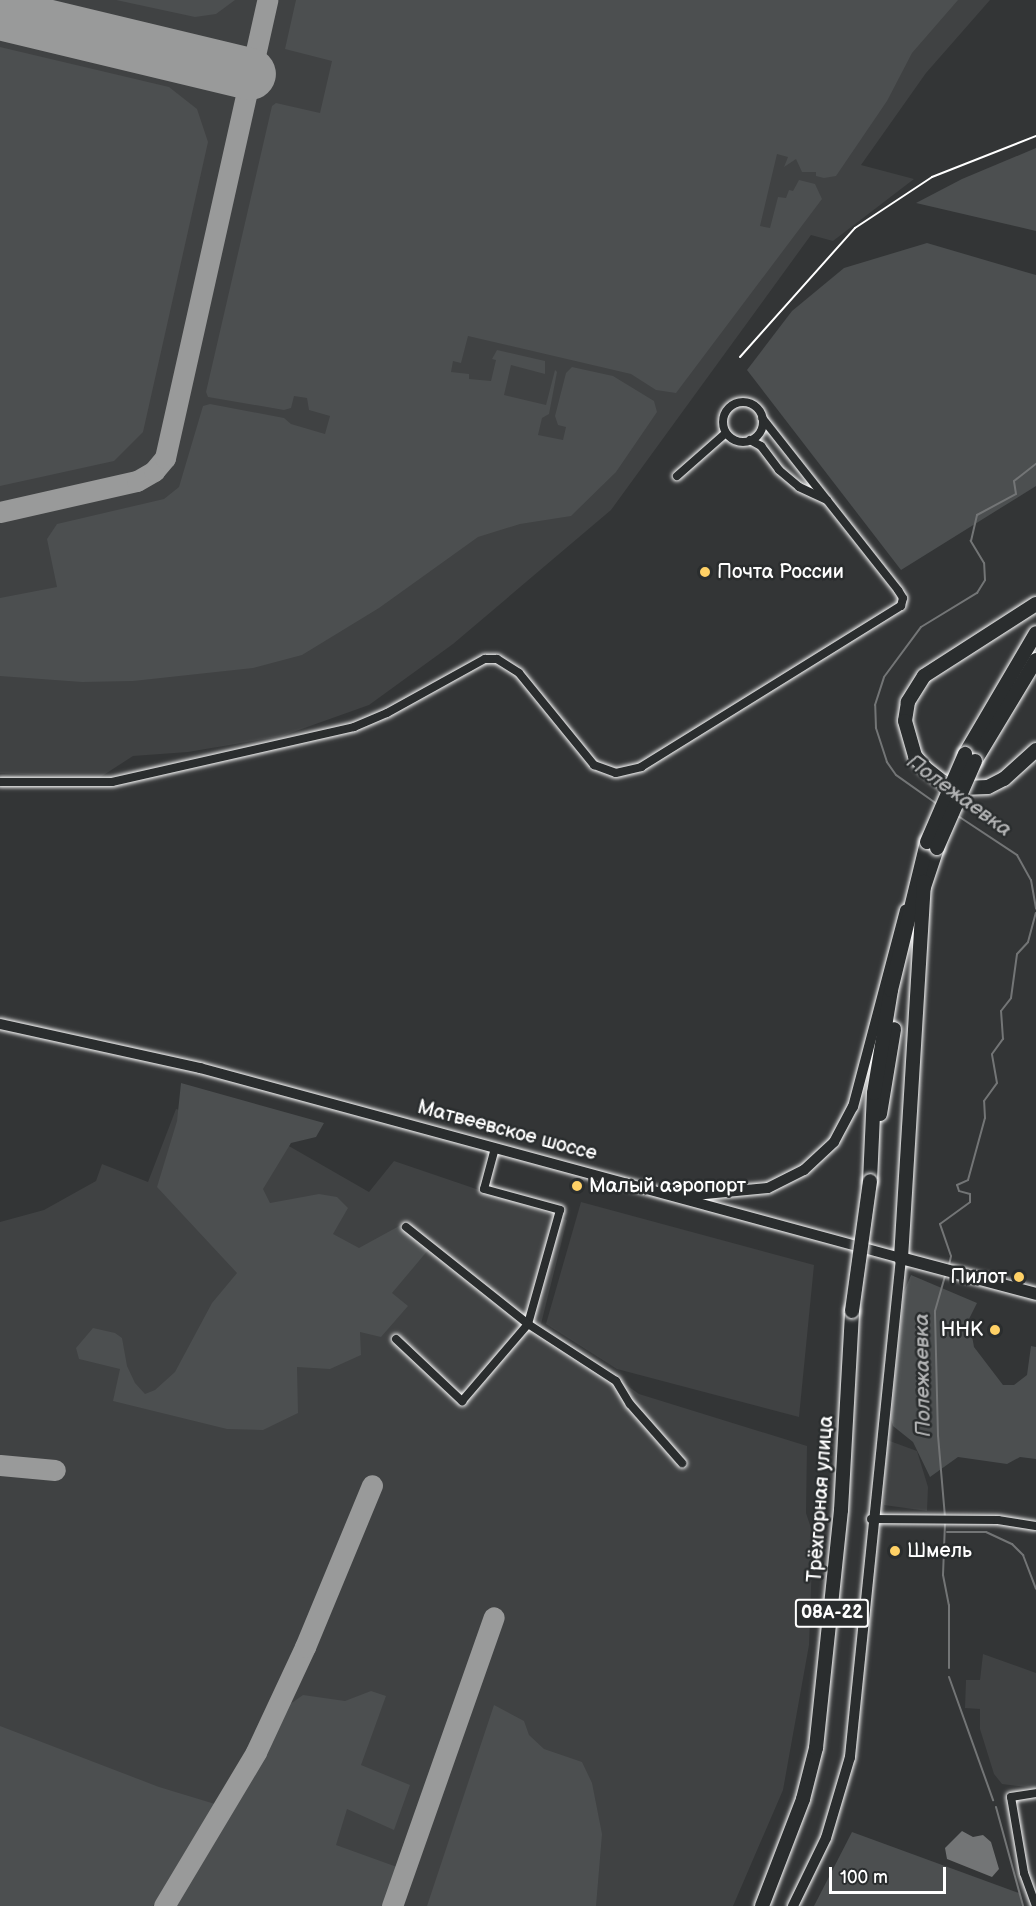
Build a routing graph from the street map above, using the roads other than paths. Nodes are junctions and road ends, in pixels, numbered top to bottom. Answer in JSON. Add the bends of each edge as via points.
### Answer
{"nodes":[{"id":1,"x":762,"y":418,"type":"junction"},
{"id":2,"x":726,"y":433,"type":"junction"},
{"id":3,"x":750,"y":440,"type":"junction"},
{"id":4,"x":677,"y":476,"type":"dead end"},
{"id":5,"x":831,"y":502,"type":"junction"},
{"id":6,"x":1036,"y":604,"type":"edge"},
{"id":7,"x":1036,"y":633,"type":"edge"},
{"id":8,"x":1036,"y":660,"type":"edge"},
{"id":9,"x":1036,"y":750,"type":"edge"},
{"id":10,"x":970,"y":757,"type":"junction"},
{"id":11,"x":0,"y":782,"type":"edge"},
{"id":12,"x":920,"y":881,"type":"junction"},
{"id":13,"x":0,"y":1024,"type":"edge"},
{"id":14,"x":495,"y":1148,"type":"junction"},
{"id":15,"x":674,"y":1197,"type":"junction"},
{"id":16,"x":406,"y":1227,"type":"dead end"},
{"id":17,"x":901,"y":1258,"type":"junction"},
{"id":18,"x":1036,"y":1294,"type":"edge"},
{"id":19,"x":528,"y":1324,"type":"junction"},
{"id":20,"x":396,"y":1339,"type":"dead end"},
{"id":21,"x":682,"y":1463,"type":"dead end"},
{"id":22,"x":872,"y":1519,"type":"junction"},
{"id":23,"x":1036,"y":1526,"type":"edge"},
{"id":24,"x":1036,"y":1793,"type":"edge"},
{"id":25,"x":762,"y":1906,"type":"edge"},
{"id":26,"x":793,"y":1906,"type":"edge"},
{"id":27,"x":1036,"y":1906,"type":"edge"}],
"edges":[{"from":1,"to":2,"type":"street","via":[[756,406],[738,402],[724,414]]},
{"from":1,"to":3,"type":"street","via":[[760,431]]},
{"from":1,"to":5,"type":"street"},
{"from":2,"to":3,"type":"street","via":[[737,441]]},
{"from":2,"to":4,"type":"street"},
{"from":3,"to":5,"type":"street","via":[[761,446],[779,470],[800,487]]},
{"from":5,"to":11,"type":"street","via":[[898,590],[903,598],[901,606],[641,767],[616,773],[594,765],[519,673],[503,662],[485,659],[354,727],[112,782]]},
{"from":6,"to":9,"type":"highway","via":[[924,676],[908,702],[905,721],[915,756],[925,768],[943,782],[962,788],[988,787],[1004,779]]},
{"from":7,"to":10,"type":"highway","via":[[1001,686]]},
{"from":8,"to":10,"type":"highway"},
{"from":10,"to":12,"type":"highway","bridge":true},
{"from":12,"to":15,"type":"main road","via":[[892,948],[853,1107],[834,1142],[804,1170],[768,1188]]},
{"from":12,"to":17,"type":"highway"},
{"from":12,"to":25,"type":"highway","name":"Трёхгорная улица","number":"08А-22","bridge":true,"via":[[874,1093],[870,1181],[852,1311],[841,1510],[816,1748],[803,1799]]},
{"from":13,"to":14,"type":"main road","name":"Матвеевское шоссе","via":[[200,1068]]},
{"from":14,"to":15,"type":"main road","name":"Матвеевское шоссе"},
{"from":14,"to":19,"type":"street","via":[[484,1189],[560,1210]]},
{"from":15,"to":17,"type":"main road","name":"Матвеевское шоссе"},
{"from":16,"to":19,"type":"street"},
{"from":17,"to":18,"type":"main road","name":"Матвеевское шоссе"},
{"from":17,"to":22,"type":"main road"},
{"from":19,"to":20,"type":"street","via":[[462,1401]]},
{"from":19,"to":21,"type":"street","via":[[616,1382],[630,1404]]},
{"from":22,"to":23,"type":"street","via":[[998,1520]]},
{"from":22,"to":26,"type":"main road","via":[[850,1757],[826,1838]]},
{"from":24,"to":27,"type":"street","via":[[1011,1797],[1024,1873]]}]}
